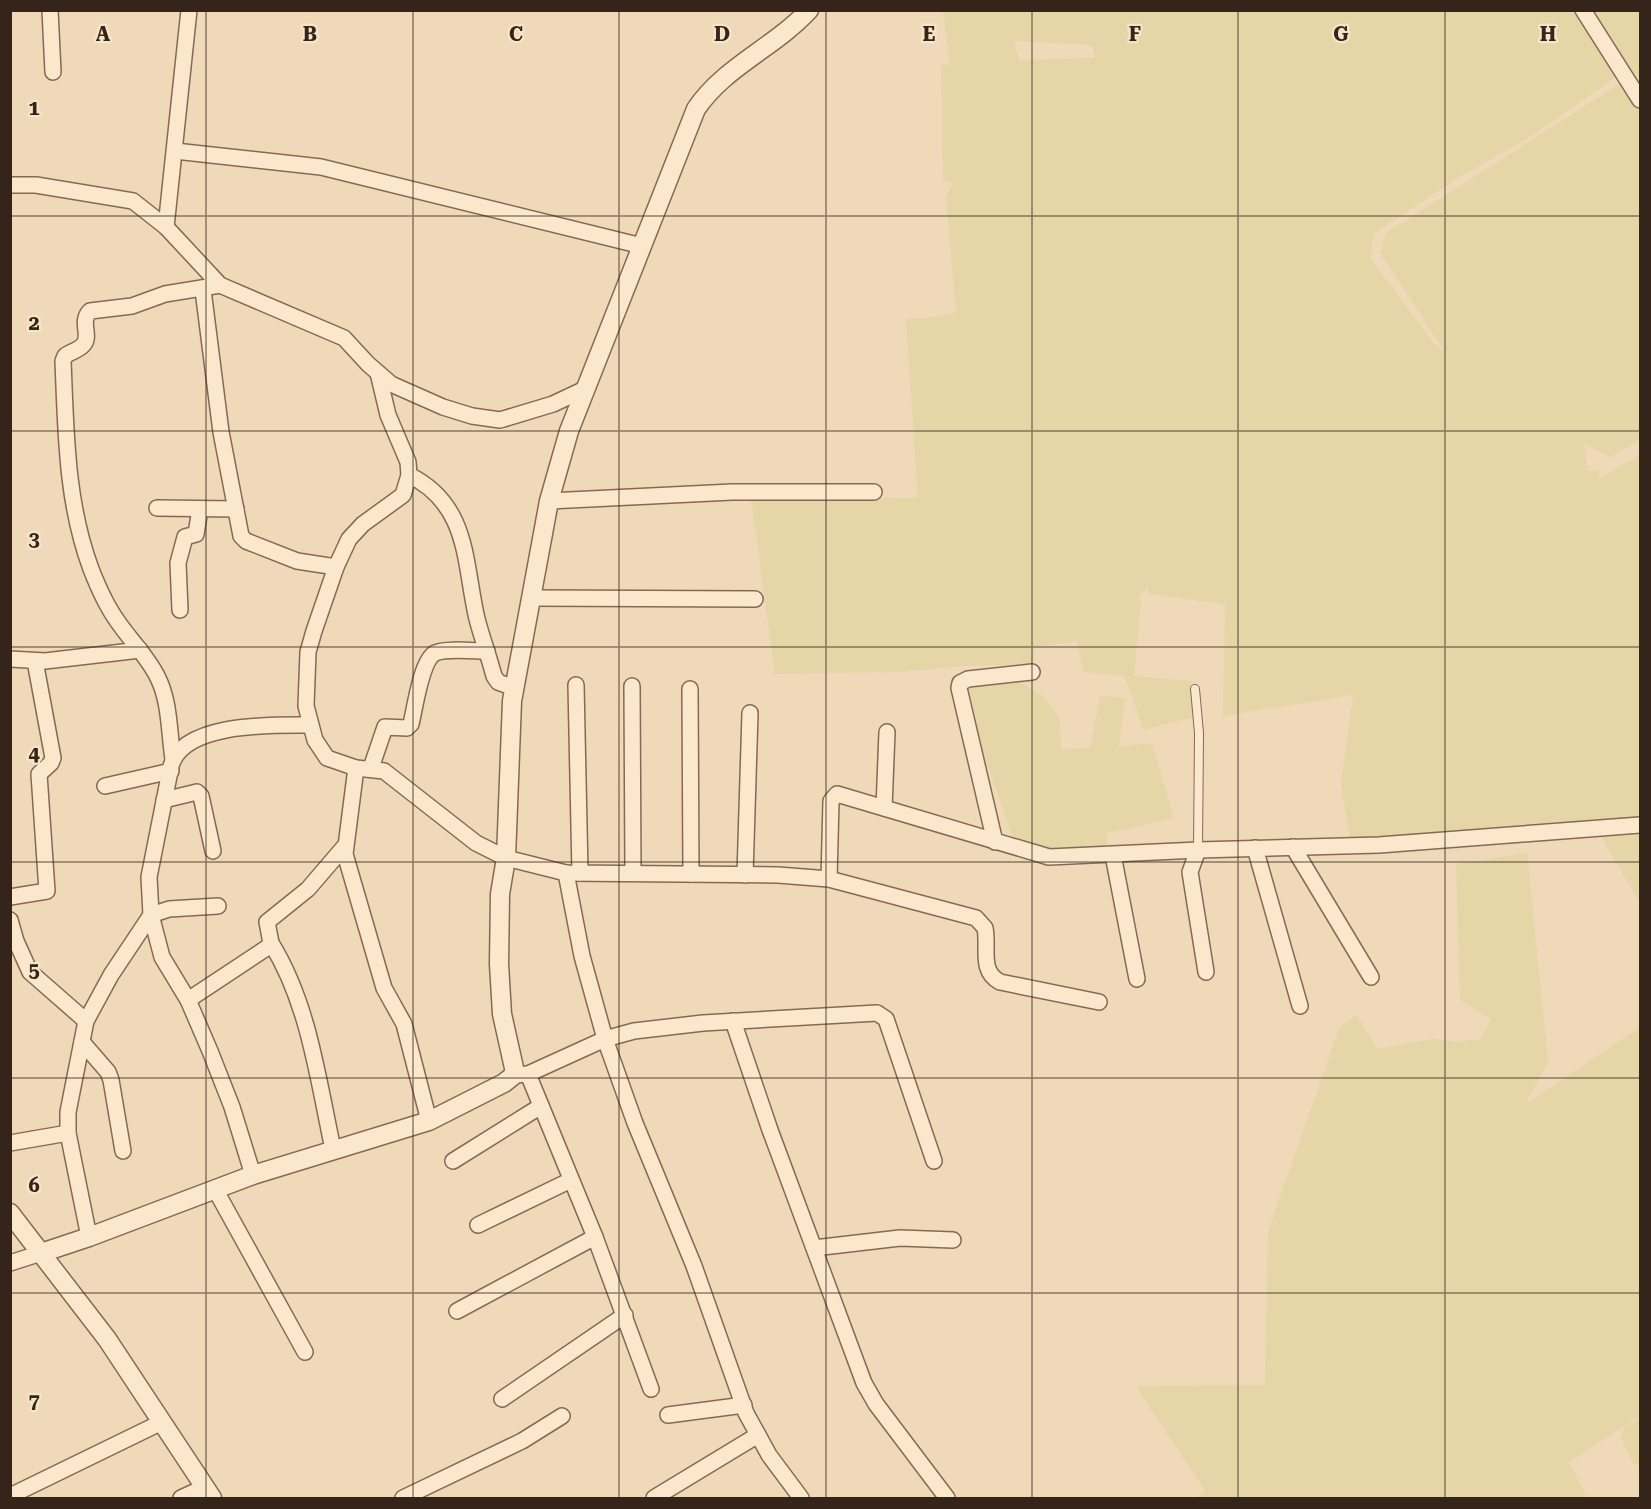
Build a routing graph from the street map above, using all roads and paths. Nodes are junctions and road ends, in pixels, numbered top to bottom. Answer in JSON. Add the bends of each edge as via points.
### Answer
{"nodes":[{"id":1,"x":50,"y":10,"type":"edge"},
{"id":2,"x":189,"y":10,"type":"edge"},
{"id":3,"x":808,"y":10,"type":"edge"},
{"id":4,"x":1583,"y":10,"type":"edge"},
{"id":5,"x":53,"y":72,"type":"dead end"},
{"id":6,"x":1641,"y":100,"type":"edge"},
{"id":7,"x":176,"y":151,"type":"junction"},
{"id":8,"x":10,"y":185,"type":"edge"},
{"id":9,"x":166,"y":227,"type":"junction"},
{"id":10,"x":642,"y":246,"type":"junction"},
{"id":11,"x":220,"y":285,"type":"junction"},
{"id":12,"x":203,"y":290,"type":"junction"},
{"id":13,"x":378,"y":374,"type":"junction"},
{"id":14,"x":587,"y":388,"type":"junction"},
{"id":15,"x":409,"y":475,"type":"junction"},
{"id":16,"x":874,"y":492,"type":"dead end"},
{"id":17,"x":549,"y":501,"type":"junction"},
{"id":18,"x":157,"y":508,"type":"dead end"},
{"id":19,"x":200,"y":508,"type":"junction"},
{"id":20,"x":236,"y":509,"type":"junction"},
{"id":21,"x":336,"y":567,"type":"junction"},
{"id":22,"x":532,"y":598,"type":"junction"},
{"id":23,"x":755,"y":599,"type":"dead end"},
{"id":24,"x":180,"y":610,"type":"dead end"},
{"id":25,"x":140,"y":650,"type":"junction"},
{"id":26,"x":487,"y":651,"type":"junction"},
{"id":27,"x":10,"y":659,"type":"edge"},
{"id":28,"x":35,"y":661,"type":"junction"},
{"id":29,"x":1032,"y":672,"type":"dead end"},
{"id":30,"x":576,"y":685,"type":"dead end"},
{"id":31,"x":632,"y":686,"type":"dead end"},
{"id":32,"x":514,"y":688,"type":"junction"},
{"id":33,"x":690,"y":689,"type":"dead end"},
{"id":34,"x":1196,"y":689,"type":"dead end"},
{"id":35,"x":750,"y":713,"type":"dead end"},
{"id":36,"x":310,"y":725,"type":"junction"},
{"id":37,"x":887,"y":732,"type":"dead end"},
{"id":38,"x":172,"y":765,"type":"junction"},
{"id":39,"x":363,"y":768,"type":"junction"},
{"id":40,"x":105,"y":786,"type":"dead end"},
{"id":41,"x":164,"y":801,"type":"junction"},
{"id":42,"x":884,"y":808,"type":"junction"},
{"id":43,"x":1641,"y":825,"type":"edge"},
{"id":44,"x":995,"y":842,"type":"junction"},
{"id":45,"x":344,"y":847,"type":"junction"},
{"id":46,"x":1293,"y":847,"type":"junction"},
{"id":47,"x":1255,"y":848,"type":"junction"},
{"id":48,"x":1197,"y":850,"type":"junction"},
{"id":49,"x":213,"y":851,"type":"dead end"},
{"id":50,"x":1113,"y":855,"type":"junction"},
{"id":51,"x":506,"y":858,"type":"junction"},
{"id":52,"x":573,"y":873,"type":"junction"},
{"id":53,"x":633,"y":873,"type":"junction"},
{"id":54,"x":691,"y":874,"type":"junction"},
{"id":55,"x":745,"y":875,"type":"junction"},
{"id":56,"x":829,"y":879,"type":"junction"},
{"id":57,"x":10,"y":897,"type":"edge"},
{"id":58,"x":218,"y":906,"type":"dead end"},
{"id":59,"x":151,"y":915,"type":"junction"},
{"id":60,"x":10,"y":920,"type":"edge"},
{"id":61,"x":270,"y":943,"type":"junction"},
{"id":62,"x":1206,"y":972,"type":"dead end"},
{"id":63,"x":1371,"y":977,"type":"dead end"},
{"id":64,"x":1137,"y":979,"type":"dead end"},
{"id":65,"x":188,"y":1000,"type":"junction"},
{"id":66,"x":1099,"y":1002,"type":"dead end"},
{"id":67,"x":1300,"y":1006,"type":"dead end"},
{"id":68,"x":86,"y":1021,"type":"junction"},
{"id":69,"x":733,"y":1021,"type":"junction"},
{"id":70,"x":605,"y":1039,"type":"junction"},
{"id":71,"x":82,"y":1041,"type":"junction"},
{"id":72,"x":521,"y":1074,"type":"junction"},
{"id":73,"x":541,"y":1106,"type":"junction"},
{"id":74,"x":429,"y":1121,"type":"junction"},
{"id":75,"x":68,"y":1132,"type":"junction"},
{"id":76,"x":10,"y":1143,"type":"edge"},
{"id":77,"x":333,"y":1149,"type":"junction"},
{"id":78,"x":123,"y":1151,"type":"dead end"},
{"id":79,"x":453,"y":1161,"type":"dead end"},
{"id":80,"x":934,"y":1161,"type":"dead end"},
{"id":81,"x":253,"y":1174,"type":"junction"},
{"id":82,"x":571,"y":1180,"type":"junction"},
{"id":83,"x":215,"y":1189,"type":"junction"},
{"id":84,"x":10,"y":1214,"type":"edge"},
{"id":85,"x":478,"y":1224,"type":"dead end"},
{"id":86,"x":89,"y":1237,"type":"junction"},
{"id":87,"x":595,"y":1237,"type":"junction"},
{"id":88,"x":953,"y":1240,"type":"dead end"},
{"id":89,"x":814,"y":1248,"type":"junction"},
{"id":90,"x":41,"y":1252,"type":"junction"},
{"id":91,"x":10,"y":1263,"type":"edge"},
{"id":92,"x":457,"y":1311,"type":"dead end"},
{"id":93,"x":625,"y":1315,"type":"junction"},
{"id":94,"x":305,"y":1352,"type":"dead end"},
{"id":95,"x":651,"y":1389,"type":"dead end"},
{"id":96,"x":502,"y":1399,"type":"dead end"},
{"id":97,"x":744,"y":1405,"type":"junction"},
{"id":98,"x":668,"y":1414,"type":"dead end"},
{"id":99,"x":562,"y":1416,"type":"dead end"},
{"id":100,"x":162,"y":1422,"type":"junction"},
{"id":101,"x":758,"y":1436,"type":"junction"},
{"id":102,"x":208,"y":1493,"type":"edge"},
{"id":103,"x":10,"y":1496,"type":"edge"},
{"id":104,"x":181,"y":1498,"type":"edge"},
{"id":105,"x":403,"y":1498,"type":"edge"},
{"id":106,"x":654,"y":1498,"type":"edge"},
{"id":107,"x":801,"y":1498,"type":"edge"},
{"id":108,"x":947,"y":1498,"type":"edge"}],
"edges":[{"from":1,"to":5,"type":"street"},
{"from":2,"to":7,"type":"street"},
{"from":3,"to":10,"type":"street","via":[[706,94],[696,109]]},
{"from":4,"to":6,"type":"street"},
{"from":7,"to":9,"type":"street"},
{"from":7,"to":10,"type":"street","via":[[321,167]]},
{"from":8,"to":9,"type":"street","via":[[125,198]]},
{"from":9,"to":11,"type":"street"},
{"from":10,"to":14,"type":"street"},
{"from":11,"to":12,"type":"street"},
{"from":11,"to":13,"type":"street","via":[[344,338]]},
{"from":12,"to":20,"type":"street","via":[[221,432]]},
{"from":12,"to":25,"type":"street","via":[[165,294],[141,304],[90,311],[84,323],[86,340],[63,361],[68,465],[76,518],[91,569],[109,608]]},
{"from":13,"to":14,"type":"street","via":[[442,407],[500,420],[553,404]]},
{"from":13,"to":15,"type":"street"},
{"from":14,"to":17,"type":"street","via":[[569,431]]},
{"from":15,"to":21,"type":"street","via":[[403,495],[355,530]]},
{"from":15,"to":26,"type":"street","via":[[440,499],[464,540]]},
{"from":16,"to":17,"type":"street","via":[[732,492]]},
{"from":17,"to":22,"type":"street"},
{"from":18,"to":19,"type":"street"},
{"from":19,"to":20,"type":"street"},
{"from":19,"to":24,"type":"street","via":[[196,534],[185,537],[178,562]]},
{"from":20,"to":21,"type":"street","via":[[238,528],[246,541],[297,561]]},
{"from":21,"to":36,"type":"street","via":[[308,652],[304,689]]},
{"from":22,"to":23,"type":"street"},
{"from":22,"to":32,"type":"street"},
{"from":25,"to":28,"type":"street"},
{"from":25,"to":38,"type":"street","via":[[164,693]]},
{"from":26,"to":32,"type":"street","via":[[496,680]]},
{"from":26,"to":39,"type":"street","via":[[434,654],[421,678],[411,724],[407,728],[383,730]]},
{"from":27,"to":28,"type":"street"},
{"from":28,"to":57,"type":"street","via":[[52,758],[39,774],[47,891]]},
{"from":29,"to":44,"type":"street","via":[[960,683]]},
{"from":30,"to":52,"type":"street"},
{"from":31,"to":53,"type":"street"},
{"from":32,"to":51,"type":"street"},
{"from":33,"to":54,"type":"street"},
{"from":34,"to":48,"type":"lane"},
{"from":35,"to":55,"type":"street"},
{"from":36,"to":38,"type":"street","via":[[206,733]]},
{"from":36,"to":39,"type":"street","via":[[323,755],[332,762]]},
{"from":37,"to":42,"type":"street"},
{"from":38,"to":40,"type":"street"},
{"from":38,"to":41,"type":"street"},
{"from":39,"to":45,"type":"street"},
{"from":39,"to":51,"type":"street","via":[[384,771],[476,843]]},
{"from":41,"to":49,"type":"street","via":[[197,792],[201,796]]},
{"from":41,"to":59,"type":"street","via":[[148,877]]},
{"from":42,"to":44,"type":"street"},
{"from":42,"to":56,"type":"street","via":[[833,796]]},
{"from":43,"to":46,"type":"street","via":[[1379,845]]},
{"from":44,"to":50,"type":"street","via":[[1049,857]]},
{"from":45,"to":61,"type":"street","via":[[308,889],[267,922]]},
{"from":45,"to":74,"type":"street","via":[[384,988],[404,1024]]},
{"from":46,"to":47,"type":"street"},
{"from":46,"to":63,"type":"street"},
{"from":47,"to":48,"type":"street"},
{"from":47,"to":67,"type":"street"},
{"from":48,"to":50,"type":"street"},
{"from":48,"to":62,"type":"street","via":[[1191,864],[1191,880]]},
{"from":50,"to":64,"type":"street"},
{"from":51,"to":52,"type":"street"},
{"from":51,"to":72,"type":"street","via":[[500,894],[500,996]]},
{"from":52,"to":53,"type":"street"},
{"from":52,"to":70,"type":"street","via":[[582,956]]},
{"from":53,"to":54,"type":"street"},
{"from":54,"to":55,"type":"street"},
{"from":55,"to":56,"type":"street"},
{"from":56,"to":66,"type":"street","via":[[976,918],[986,928],[990,976],[1000,982]]},
{"from":58,"to":59,"type":"street","via":[[169,909]]},
{"from":59,"to":65,"type":"street","via":[[162,957]]},
{"from":59,"to":68,"type":"street"},
{"from":60,"to":68,"type":"street","via":[[30,972]]},
{"from":61,"to":65,"type":"street"},
{"from":61,"to":77,"type":"street","via":[[285,969],[317,1065]]},
{"from":65,"to":81,"type":"street","via":[[232,1107]]},
{"from":68,"to":71,"type":"street"},
{"from":69,"to":70,"type":"street","via":[[634,1031]]},
{"from":69,"to":80,"type":"street","via":[[882,1015]]},
{"from":69,"to":89,"type":"street"},
{"from":70,"to":72,"type":"street"},
{"from":70,"to":97,"type":"street"},
{"from":71,"to":75,"type":"street","via":[[68,1112]]},
{"from":71,"to":78,"type":"street","via":[[111,1080]]},
{"from":72,"to":73,"type":"street"},
{"from":72,"to":74,"type":"street"},
{"from":73,"to":79,"type":"street"},
{"from":73,"to":82,"type":"street"},
{"from":74,"to":77,"type":"street"},
{"from":75,"to":76,"type":"street"},
{"from":75,"to":86,"type":"street"},
{"from":77,"to":81,"type":"street"},
{"from":81,"to":83,"type":"street"},
{"from":82,"to":85,"type":"street"},
{"from":82,"to":87,"type":"street"},
{"from":83,"to":86,"type":"street"},
{"from":83,"to":94,"type":"street"},
{"from":84,"to":90,"type":"street"},
{"from":86,"to":90,"type":"street"},
{"from":87,"to":92,"type":"street"},
{"from":87,"to":93,"type":"street"},
{"from":88,"to":89,"type":"street","via":[[894,1239]]},
{"from":89,"to":108,"type":"street","via":[[868,1392]]},
{"from":90,"to":91,"type":"street"},
{"from":90,"to":100,"type":"street","via":[[107,1339]]},
{"from":93,"to":95,"type":"street"},
{"from":93,"to":96,"type":"street"},
{"from":97,"to":98,"type":"street"},
{"from":97,"to":101,"type":"street"},
{"from":99,"to":105,"type":"street","via":[[522,1441]]},
{"from":100,"to":102,"type":"street"},
{"from":100,"to":103,"type":"street"},
{"from":101,"to":106,"type":"street"},
{"from":101,"to":107,"type":"street"},
{"from":102,"to":104,"type":"street"}]}
